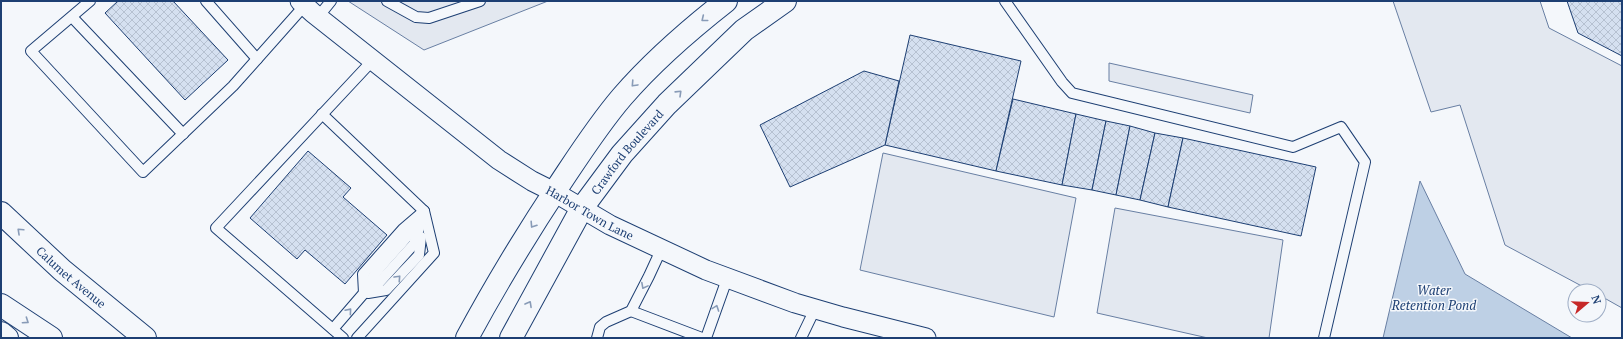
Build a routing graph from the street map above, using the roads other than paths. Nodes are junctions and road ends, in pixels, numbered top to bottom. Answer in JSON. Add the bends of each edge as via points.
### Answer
{"nodes":[{"id":1,"x":90,"y":1,"type":"edge"},
{"id":2,"x":206,"y":1,"type":"edge"},
{"id":3,"x":331,"y":1,"type":"edge"},
{"id":4,"x":387,"y":1,"type":"edge"},
{"id":5,"x":480,"y":1,"type":"edge"},
{"id":6,"x":726,"y":1,"type":"edge"},
{"id":7,"x":785,"y":1,"type":"edge"},
{"id":8,"x":1005,"y":1,"type":"edge"},
{"id":9,"x":308,"y":8,"type":"edge"},
{"id":10,"x":72,"y":17,"type":"junction"},
{"id":11,"x":258,"y":59,"type":"junction"},
{"id":12,"x":373,"y":60,"type":"junction"},
{"id":13,"x":322,"y":114,"type":"junction"},
{"id":14,"x":183,"y":134,"type":"junction"},
{"id":15,"x":554,"y":192,"type":"junction"},
{"id":16,"x":582,"y":208,"type":"junction"},
{"id":17,"x":424,"y":211,"type":"junction"},
{"id":18,"x":1,"y":213,"type":"edge"},
{"id":19,"x":661,"y":250,"type":"junction"},
{"id":20,"x":727,"y":279,"type":"junction"},
{"id":21,"x":364,"y":293,"type":"junction"},
{"id":22,"x":1,"y":305,"type":"edge"},
{"id":23,"x":815,"y":309,"type":"junction"},
{"id":24,"x":631,"y":311,"type":"junction"},
{"id":25,"x":333,"y":329,"type":"junction"},
{"id":26,"x":1,"y":333,"type":"edge"},
{"id":27,"x":7,"y":338,"type":"edge"},
{"id":28,"x":51,"y":338,"type":"edge"},
{"id":29,"x":145,"y":338,"type":"edge"},
{"id":30,"x":343,"y":338,"type":"edge"},
{"id":31,"x":357,"y":338,"type":"edge"},
{"id":32,"x":466,"y":338,"type":"edge"},
{"id":33,"x":511,"y":338,"type":"edge"},
{"id":34,"x":597,"y":338,"type":"edge"},
{"id":35,"x":702,"y":338,"type":"edge"},
{"id":36,"x":706,"y":338,"type":"edge"},
{"id":37,"x":801,"y":338,"type":"edge"},
{"id":38,"x":926,"y":338,"type":"edge"},
{"id":39,"x":1324,"y":338,"type":"edge"}],
"edges":[{"from":1,"to":10,"type":"lane"},
{"from":2,"to":11,"type":"lane"},
{"from":3,"to":9,"type":"lane"},
{"from":4,"to":5,"type":"lane","via":[[416,17],[429,18]]},
{"from":6,"to":15,"type":"street","one_way":true,"via":[[681,37],[623,96]]},
{"from":16,"to":7,"type":"street","name":"Crawford Boulevard","one_way":true,"via":[[622,154],[667,104],[744,30]]},
{"from":8,"to":39,"type":"lane","via":[[1072,93],[1293,147],[1341,127],[1365,162]]},
{"from":9,"to":11,"type":"lane"},
{"from":9,"to":12,"type":"street","name":"Harbor Town Lane"},
{"from":10,"to":14,"type":"lane"},
{"from":10,"to":14,"type":"lane","via":[[31,52],[143,172]]},
{"from":11,"to":14,"type":"lane"},
{"from":12,"to":13,"type":"lane"},
{"from":12,"to":15,"type":"street","name":"Harbor Town Lane","via":[[499,160]]},
{"from":13,"to":17,"type":"lane"},
{"from":13,"to":25,"type":"lane","via":[[216,228]]},
{"from":15,"to":16,"type":"street","name":"Harbor Town Lane"},
{"from":15,"to":32,"type":"street","one_way":true},
{"from":16,"to":19,"type":"street","name":"Harbor Town Lane"},
{"from":33,"to":16,"type":"street","name":"Crawford Boulevard","one_way":true},
{"from":17,"to":21,"type":"lane","via":[[414,244],[377,285]]},
{"from":17,"to":21,"type":"lane","via":[[403,229],[363,274]]},
{"from":17,"to":31,"type":"lane","via":[[434,253]]},
{"from":29,"to":18,"type":"street","name":"Calumet Avenue","one_way":true,"via":[[62,270]]},
{"from":19,"to":20,"type":"street","name":"Harbor Town Lane"},
{"from":19,"to":24,"type":"lane","one_way":true},
{"from":20,"to":23,"type":"street","name":"Harbor Town Lane"},
{"from":36,"to":20,"type":"lane","one_way":true},
{"from":25,"to":21,"type":"lane","one_way":true},
{"from":22,"to":28,"type":"street","one_way":true},
{"from":23,"to":37,"type":"lane"},
{"from":23,"to":38,"type":"street","name":"Harbor Town Lane"},
{"from":24,"to":34,"type":"lane","via":[[606,322],[600,327]]},
{"from":24,"to":35,"type":"lane"},
{"from":25,"to":30,"type":"lane"},
{"from":26,"to":27,"type":"street"}]}
